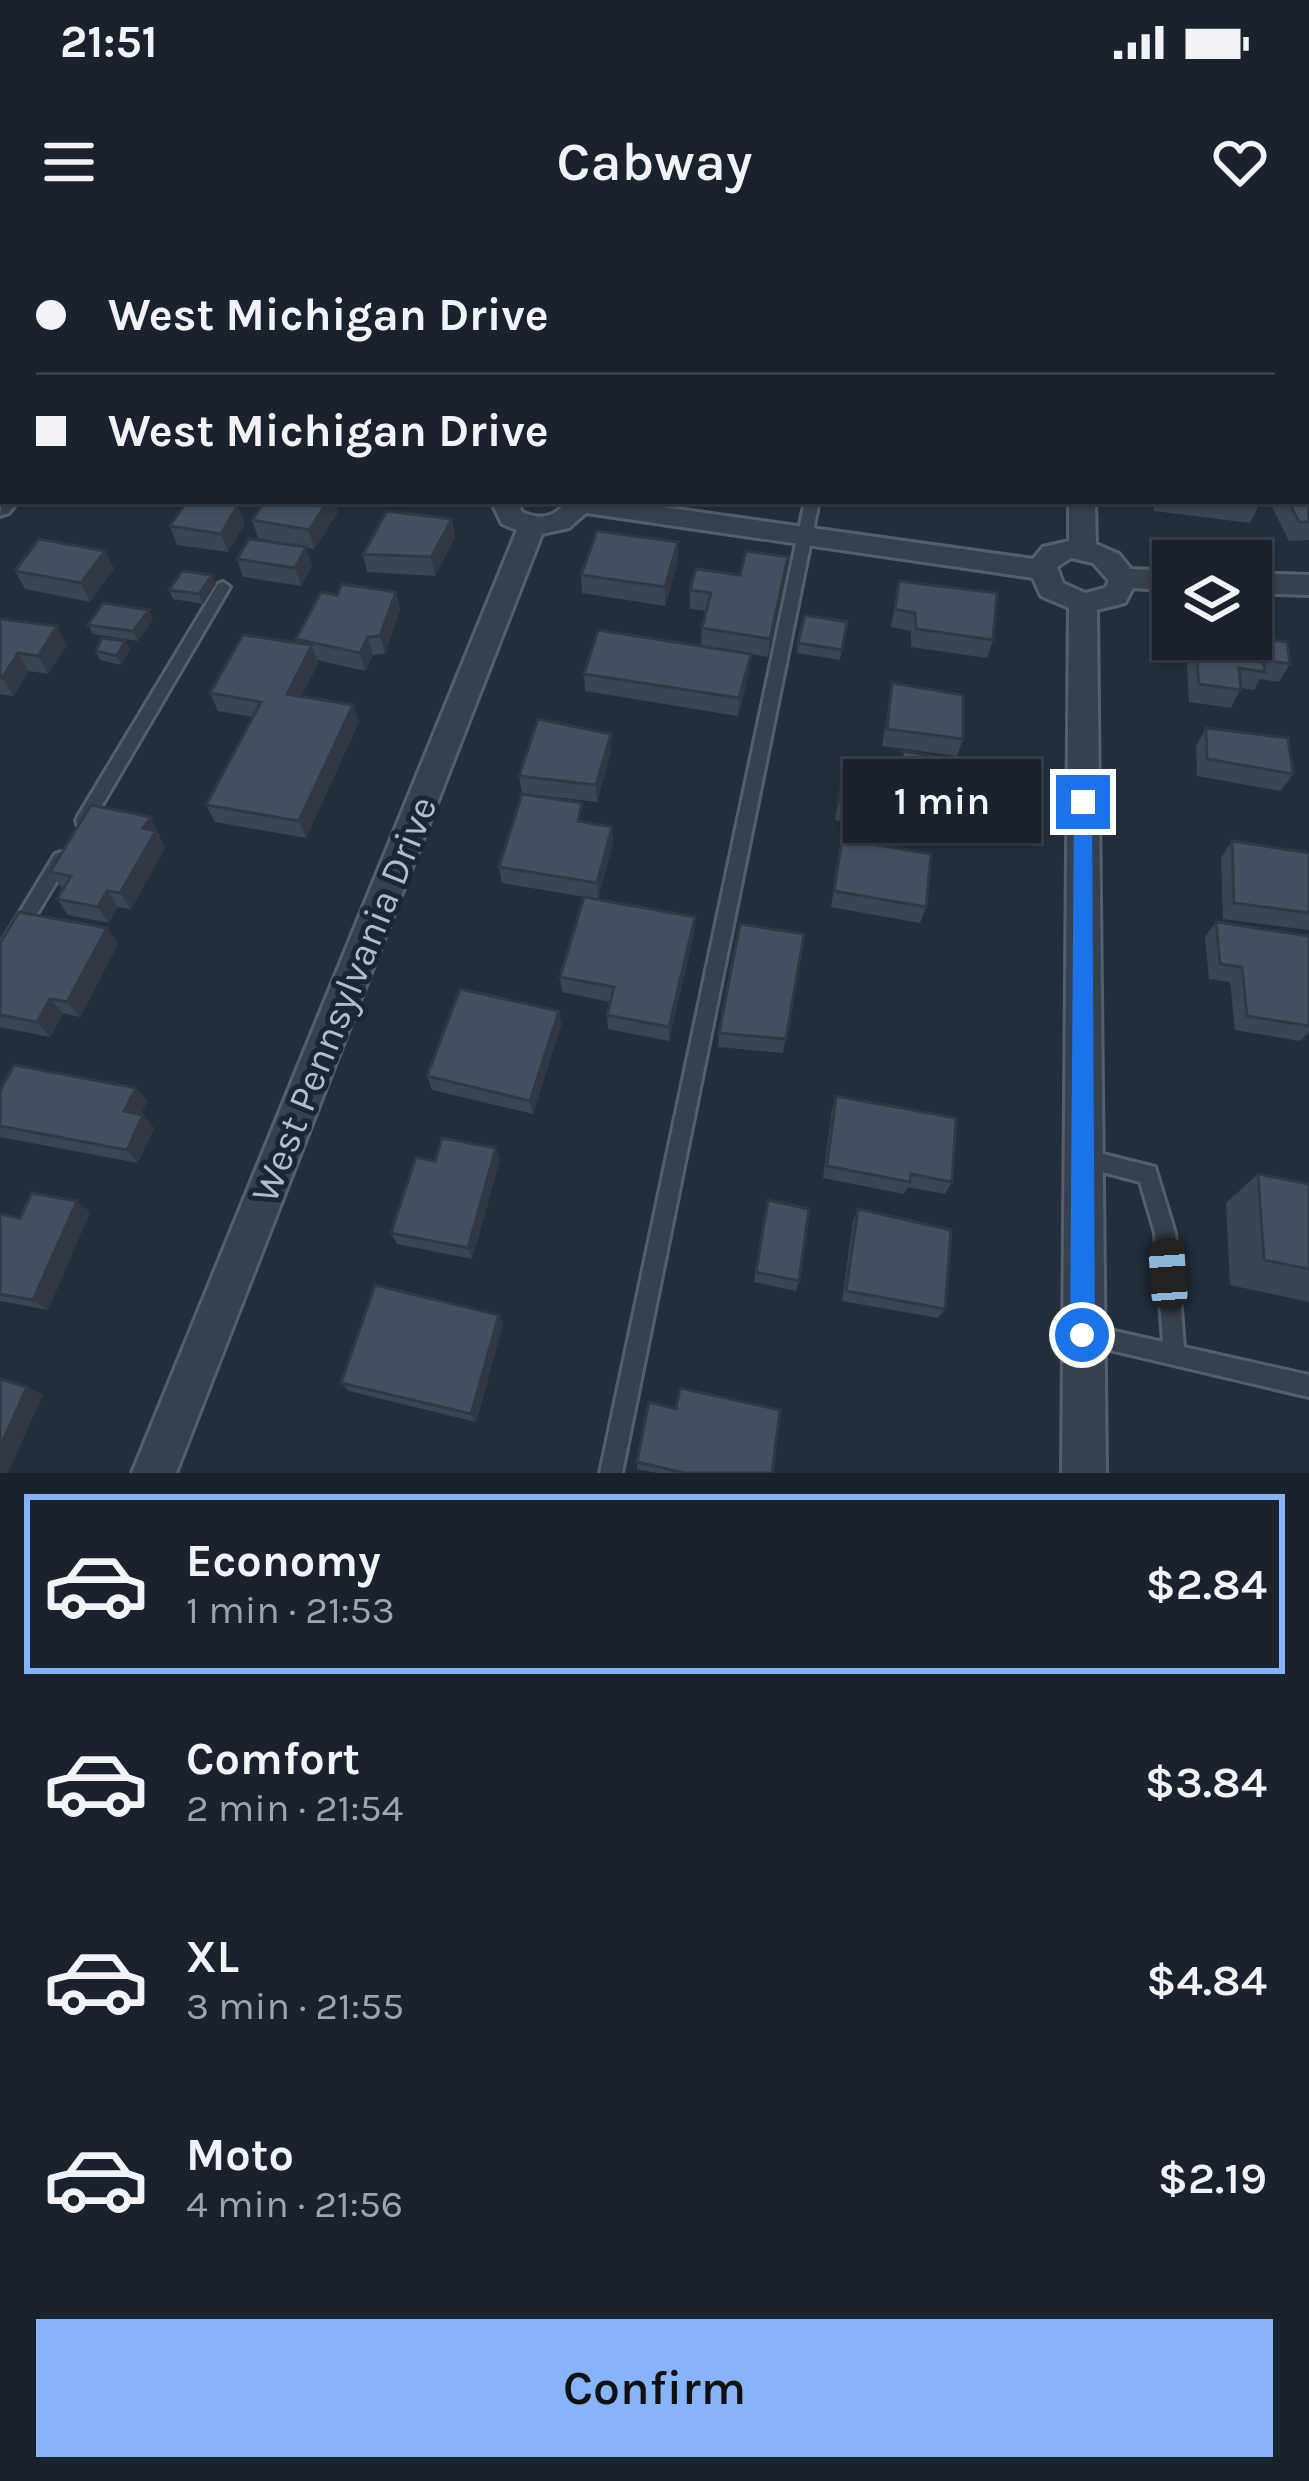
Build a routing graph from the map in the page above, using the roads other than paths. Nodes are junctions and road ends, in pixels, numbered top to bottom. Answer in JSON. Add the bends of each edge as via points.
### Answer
{"nodes":[{"id":1,"x":505,"y":504,"type":"edge"},
{"id":2,"x":578,"y":504,"type":"edge"},
{"id":3,"x":586,"y":504,"type":"edge"},
{"id":4,"x":811,"y":504,"type":"edge"},
{"id":5,"x":1082,"y":504,"type":"edge"},
{"id":6,"x":532,"y":526,"type":"junction"},
{"id":7,"x":805,"y":536,"type":"junction"},
{"id":8,"x":1082,"y":549,"type":"junction"},
{"id":9,"x":1043,"y":569,"type":"junction"},
{"id":10,"x":1122,"y":578,"type":"junction"},
{"id":11,"x":1152,"y":580,"type":"edge"},
{"id":12,"x":1272,"y":584,"type":"edge"},
{"id":13,"x":1309,"y":585,"type":"edge"},
{"id":14,"x":224,"y":587,"type":"dead end"},
{"id":15,"x":1083,"y":603,"type":"junction"},
{"id":16,"x":0,"y":961,"type":"edge"},
{"id":17,"x":1083,"y":1158,"type":"junction"},
{"id":18,"x":1082,"y":1335,"type":"junction"},
{"id":19,"x":1174,"y":1355,"type":"junction"},
{"id":20,"x":1309,"y":1386,"type":"edge"},
{"id":21,"x":154,"y":1473,"type":"edge"},
{"id":22,"x":611,"y":1473,"type":"edge"},
{"id":23,"x":1084,"y":1473,"type":"edge"}],
"edges":[{"from":1,"to":6,"type":"street","via":[[511,518]]},
{"from":2,"to":6,"type":"street","via":[[567,519]]},
{"from":3,"to":7,"type":"street"},
{"from":4,"to":7,"type":"lane"},
{"from":5,"to":8,"type":"street"},
{"from":6,"to":21,"type":"street","name":"West Pennsylvania Drive"},
{"from":7,"to":9,"type":"street"},
{"from":7,"to":22,"type":"lane"},
{"from":8,"to":9,"type":"street","via":[[1053,554]]},
{"from":8,"to":10,"type":"street","via":[[1111,560]]},
{"from":9,"to":15,"type":"street","via":[[1051,589]]},
{"from":10,"to":11,"type":"street"},
{"from":10,"to":15,"type":"street","via":[[1115,596]]},
{"from":12,"to":13,"type":"street"},
{"from":14,"to":16,"type":"lane"},
{"from":15,"to":17,"type":"street"},
{"from":17,"to":18,"type":"street"},
{"from":17,"to":19,"type":"lane","via":[[1148,1174],[1165,1233]]},
{"from":18,"to":19,"type":"lane"},
{"from":18,"to":23,"type":"street"},
{"from":19,"to":20,"type":"lane"}]}
